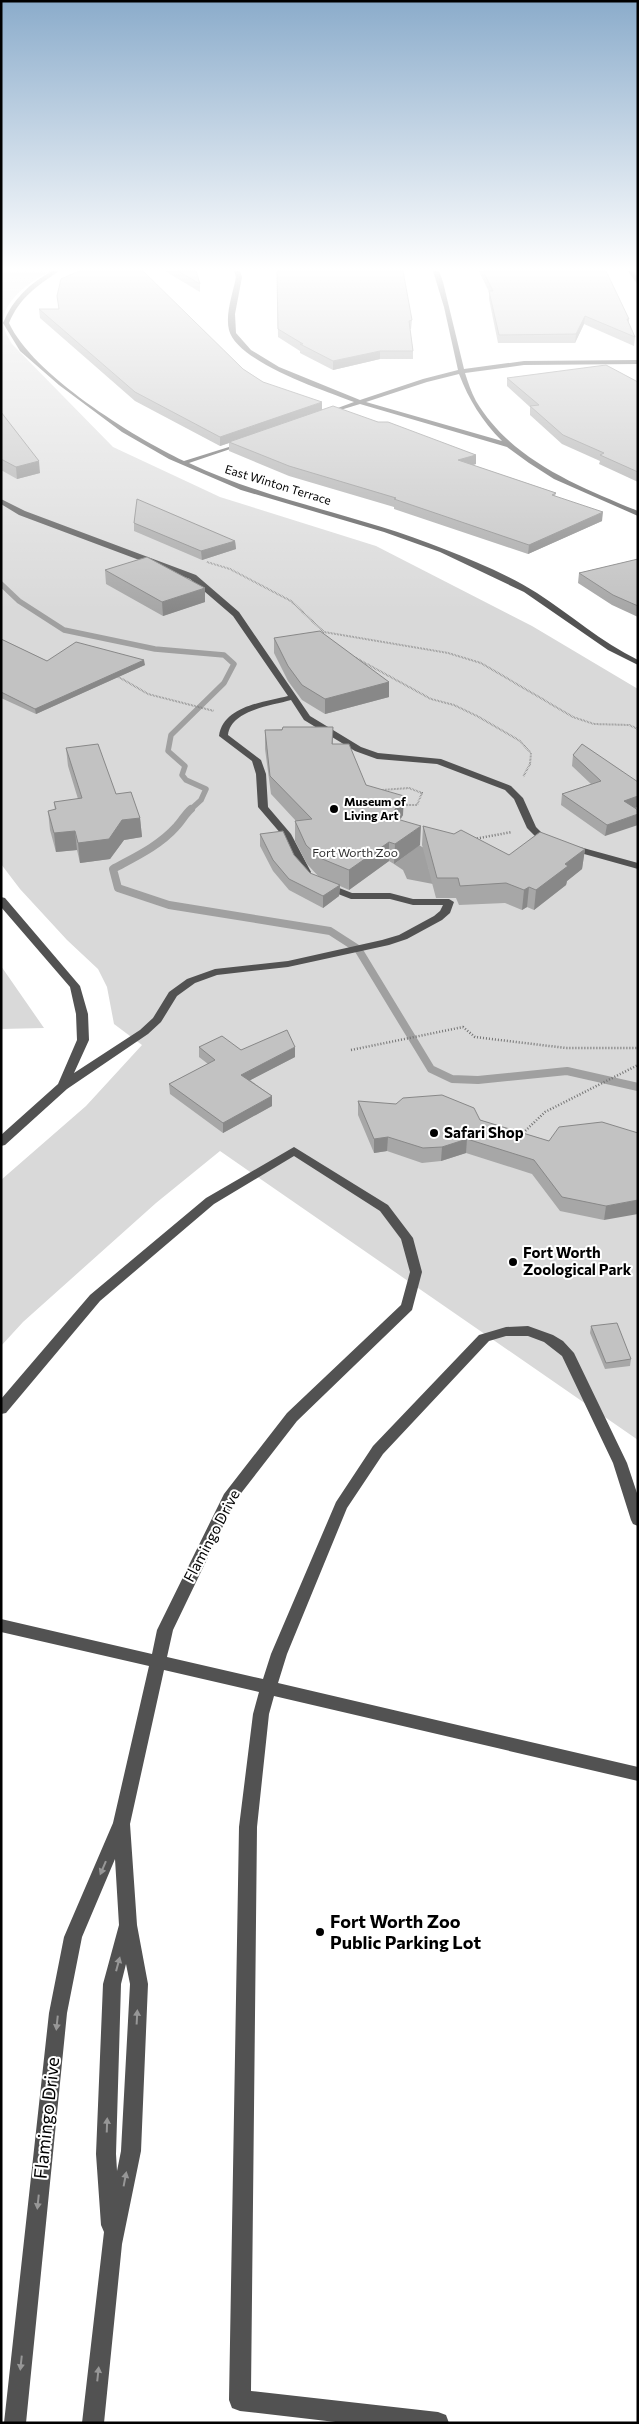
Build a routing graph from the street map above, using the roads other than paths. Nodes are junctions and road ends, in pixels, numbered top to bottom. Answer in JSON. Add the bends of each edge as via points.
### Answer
{"nodes":[{"id":1,"x":61,"y":384,"type":"edge"},
{"id":2,"x":315,"y":384,"type":"edge"},
{"id":3,"x":419,"y":384,"type":"edge"},
{"id":4,"x":466,"y":384,"type":"edge"},
{"id":5,"x":360,"y":401,"type":"junction"},
{"id":6,"x":314,"y":418,"type":"edge"},
{"id":7,"x":249,"y":440,"type":"edge"},
{"id":8,"x":507,"y":445,"type":"junction"},
{"id":9,"x":184,"y":463,"type":"junction"},
{"id":10,"x":1,"y":501,"type":"edge"},
{"id":11,"x":638,"y":514,"type":"edge"},
{"id":12,"x":638,"y":663,"type":"edge"},
{"id":13,"x":293,"y":697,"type":"junction"},
{"id":14,"x":638,"y":866,"type":"edge"},
{"id":15,"x":1,"y":900,"type":"edge"},
{"id":16,"x":63,"y":1086,"type":"junction"},
{"id":17,"x":1,"y":1142,"type":"edge"},
{"id":18,"x":1,"y":1409,"type":"edge"},
{"id":19,"x":638,"y":1520,"type":"edge"},
{"id":20,"x":1,"y":1625,"type":"edge"},
{"id":21,"x":158,"y":1660,"type":"junction"},
{"id":22,"x":269,"y":1687,"type":"junction"},
{"id":23,"x":638,"y":1774,"type":"edge"},
{"id":24,"x":122,"y":1823,"type":"junction"},
{"id":25,"x":128,"y":1925,"type":"junction"},
{"id":26,"x":112,"y":2244,"type":"junction"},
{"id":27,"x":15,"y":2423,"type":"edge"},
{"id":28,"x":93,"y":2423,"type":"edge"},
{"id":29,"x":438,"y":2423,"type":"edge"}],
"edges":[{"from":1,"to":9,"type":"street","name":"East Winton Terrace","via":[[87,406]]},
{"from":2,"to":5,"type":"street"},
{"from":3,"to":5,"type":"street"},
{"from":4,"to":8,"type":"street","via":[[478,412]]},
{"from":5,"to":6,"type":"street"},
{"from":5,"to":8,"type":"street"},
{"from":7,"to":9,"type":"street"},
{"from":8,"to":11,"type":"street","via":[[556,476]]},
{"from":9,"to":12,"type":"street","name":"East Winton Terrace","via":[[244,489],[370,525],[468,562],[532,593],[606,646]]},
{"from":10,"to":13,"type":"street","via":[[22,513],[193,577],[236,614]]},
{"from":13,"to":14,"type":"street","via":[[307,718],[367,753],[438,761],[508,788],[518,798],[532,828],[544,840]]},
{"from":13,"to":16,"type":"street","via":[[234,717],[222,729],[223,736],[256,760],[261,774],[263,807],[286,834],[301,866],[315,881],[351,896],[449,902],[445,913],[403,937],[385,943],[301,961],[214,972],[191,981],[173,994],[157,1020],[134,1039]]},
{"from":15,"to":16,"type":"street","via":[[75,986],[82,1014],[83,1040]]},
{"from":16,"to":17,"type":"street"},
{"from":18,"to":21,"type":"street","name":"Flamingo Drive","via":[[94,1298],[210,1201],[294,1152],[384,1208],[407,1238],[416,1272],[407,1307],[292,1417],[229,1498],[165,1630]]},
{"from":19,"to":22,"type":"street","via":[[620,1463],[567,1353],[558,1343],[529,1330],[490,1335],[378,1450],[340,1506],[279,1654]]},
{"from":20,"to":21,"type":"street"},
{"from":21,"to":22,"type":"street"},
{"from":21,"to":24,"type":"street","name":"Flamingo Drive"},
{"from":22,"to":23,"type":"street"},
{"from":22,"to":29,"type":"street","via":[[261,1714],[248,1827],[240,2400]]},
{"from":24,"to":25,"type":"street","name":"Flamingo Drive"},
{"from":24,"to":27,"type":"street","name":"Flamingo Drive","one_way":true,"via":[[74,1937],[58,2013]]},
{"from":26,"to":25,"type":"street","one_way":true,"via":[[106,2154],[112,1984]]},
{"from":26,"to":25,"type":"street","name":"Flamingo Drive","one_way":true,"via":[[131,2151],[139,1984]]},
{"from":28,"to":26,"type":"street","name":"Flamingo Drive","one_way":true}]}
